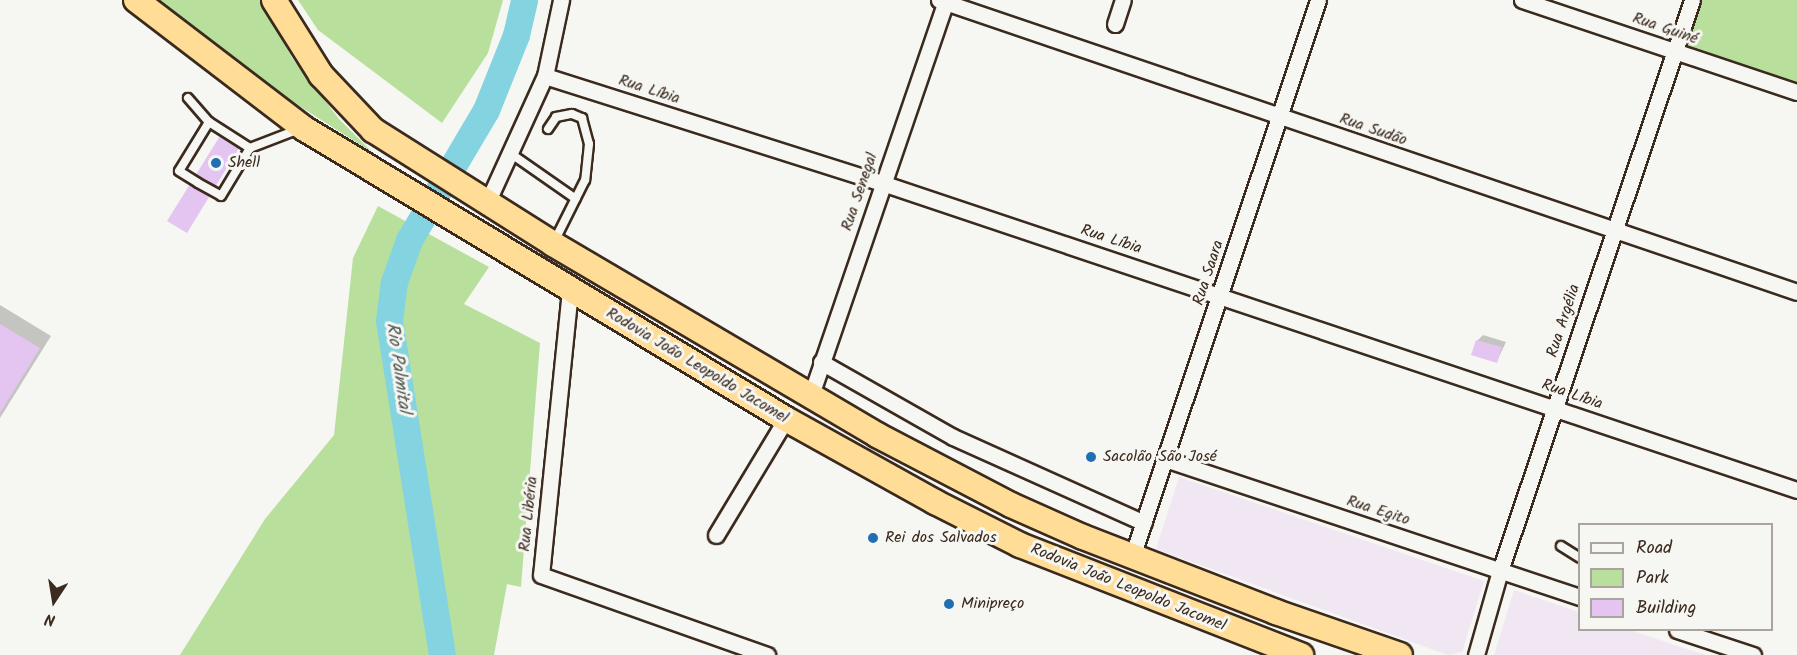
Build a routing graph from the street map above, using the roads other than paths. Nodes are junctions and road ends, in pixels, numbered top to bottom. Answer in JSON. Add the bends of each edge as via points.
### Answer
{"nodes":[{"id":1,"x":136,"y":0,"type":"edge"},
{"id":2,"x":274,"y":0,"type":"edge"},
{"id":3,"x":561,"y":0,"type":"edge"},
{"id":4,"x":1123,"y":0,"type":"edge"},
{"id":5,"x":1318,"y":0,"type":"edge"},
{"id":6,"x":1522,"y":0,"type":"edge"},
{"id":7,"x":1692,"y":0,"type":"edge"},
{"id":8,"x":943,"y":1,"type":"edge"},
{"id":9,"x":1115,"y":24,"type":"dead end"},
{"id":10,"x":1672,"y":51,"type":"junction"},
{"id":11,"x":545,"y":76,"type":"junction"},
{"id":12,"x":1797,"y":92,"type":"edge"},
{"id":13,"x":188,"y":98,"type":"dead end"},
{"id":14,"x":1278,"y":117,"type":"junction"},
{"id":15,"x":209,"y":122,"type":"junction"},
{"id":16,"x":305,"y":129,"type":"junction"},
{"id":17,"x":548,"y":129,"type":"dead end"},
{"id":18,"x":250,"y":148,"type":"junction"},
{"id":19,"x":510,"y":153,"type":"junction"},
{"id":20,"x":882,"y":183,"type":"junction"},
{"id":21,"x":576,"y":198,"type":"junction"},
{"id":22,"x":487,"y":203,"type":"junction"},
{"id":23,"x":1613,"y":230,"type":"junction"},
{"id":24,"x":553,"y":244,"type":"junction"},
{"id":25,"x":570,"y":290,"type":"junction"},
{"id":26,"x":1797,"y":292,"type":"edge"},
{"id":27,"x":1221,"y":296,"type":"junction"},
{"id":28,"x":821,"y":362,"type":"junction"},
{"id":29,"x":811,"y":395,"type":"junction"},
{"id":30,"x":1554,"y":408,"type":"junction"},
{"id":31,"x":786,"y":419,"type":"junction"},
{"id":32,"x":1165,"y":459,"type":"junction"},
{"id":33,"x":1797,"y":490,"type":"edge"},
{"id":34,"x":1144,"y":523,"type":"junction"},
{"id":35,"x":716,"y":535,"type":"dead end"},
{"id":36,"x":1561,"y":546,"type":"dead end"},
{"id":37,"x":1132,"y":557,"type":"junction"},
{"id":38,"x":1578,"y":557,"type":"edge"},
{"id":39,"x":1500,"y":571,"type":"junction"},
{"id":40,"x":1578,"y":596,"type":"edge"},
{"id":41,"x":1680,"y":631,"type":"edge"},
{"id":42,"x":1478,"y":648,"type":"edge"},
{"id":43,"x":767,"y":655,"type":"edge"},
{"id":44,"x":1301,"y":655,"type":"edge"},
{"id":45,"x":1400,"y":655,"type":"edge"},
{"id":46,"x":1753,"y":655,"type":"edge"}],
"edges":[{"from":1,"to":16,"type":"highway","name":"Rodovia João Leopoldo Jacomel"},
{"from":2,"to":22,"type":"highway","name":"Rodovia João Leopoldo Jacomel","via":[[305,52],[344,102],[373,130]]},
{"from":3,"to":11,"type":"street"},
{"from":4,"to":9,"type":"street"},
{"from":5,"to":14,"type":"street","name":"Rua Saara"},
{"from":6,"to":10,"type":"street","name":"Rua Guiné"},
{"from":7,"to":10,"type":"street","name":"Rua Argélia"},
{"from":8,"to":14,"type":"street","name":"Rua Sudão"},
{"from":8,"to":20,"type":"street","name":"Rua Senegal"},
{"from":10,"to":12,"type":"street","name":"Rua Guiné"},
{"from":10,"to":23,"type":"street","name":"Rua Argélia"},
{"from":11,"to":19,"type":"street"},
{"from":11,"to":20,"type":"street","name":"Rua Líbia"},
{"from":13,"to":15,"type":"lane"},
{"from":14,"to":23,"type":"street","name":"Rua Sudão"},
{"from":14,"to":27,"type":"street","name":"Rua Saara"},
{"from":15,"to":18,"type":"lane"},
{"from":15,"to":18,"type":"lane","via":[[179,171],[221,196]]},
{"from":16,"to":18,"type":"lane","via":[[276,135]]},
{"from":16,"to":25,"type":"highway","name":"Rodovia João Leopoldo Jacomel"},
{"from":17,"to":21,"type":"lane","via":[[556,117],[572,114],[582,118],[590,144],[585,180]]},
{"from":19,"to":21,"type":"lane"},
{"from":19,"to":22,"type":"street"},
{"from":20,"to":27,"type":"street","name":"Rua Líbia"},
{"from":20,"to":28,"type":"street","name":"Rua Senegal"},
{"from":21,"to":24,"type":"lane"},
{"from":22,"to":24,"type":"highway","name":"Rodovia João Leopoldo Jacomel"},
{"from":23,"to":26,"type":"street","name":"Rua Sudão"},
{"from":23,"to":30,"type":"street","name":"Rua Argélia"},
{"from":24,"to":29,"type":"highway","name":"Rodovia João Leopoldo Jacomel"},
{"from":25,"to":31,"type":"highway","name":"Rodovia João Leopoldo Jacomel"},
{"from":25,"to":43,"type":"street","name":"Rua Libéria","via":[[541,575]]},
{"from":27,"to":30,"type":"street","name":"Rua Líbia"},
{"from":27,"to":32,"type":"street","name":"Rua Saara"},
{"from":28,"to":29,"type":"street","name":"Rua Senegal"},
{"from":28,"to":34,"type":"street","via":[[953,437]]},
{"from":29,"to":37,"type":"highway","name":"Rodovia João Leopoldo Jacomel","via":[[944,471]]},
{"from":30,"to":33,"type":"street","name":"Rua Líbia"},
{"from":30,"to":39,"type":"street","name":"Rua Argélia"},
{"from":31,"to":35,"type":"street"},
{"from":31,"to":44,"type":"highway","name":"Rodovia João Leopoldo Jacomel","via":[[1020,545]]},
{"from":32,"to":34,"type":"street","name":"Rua Saara"},
{"from":32,"to":39,"type":"street","name":"Rua Egito"},
{"from":34,"to":37,"type":"street","name":"Rua Saara"},
{"from":36,"to":38,"type":"lane"},
{"from":37,"to":45,"type":"highway","name":"Rodovia João Leopoldo Jacomel"},
{"from":39,"to":40,"type":"street","name":"Rua Egito"},
{"from":39,"to":42,"type":"street","name":"Rua Argélia"},
{"from":41,"to":46,"type":"street"}]}
